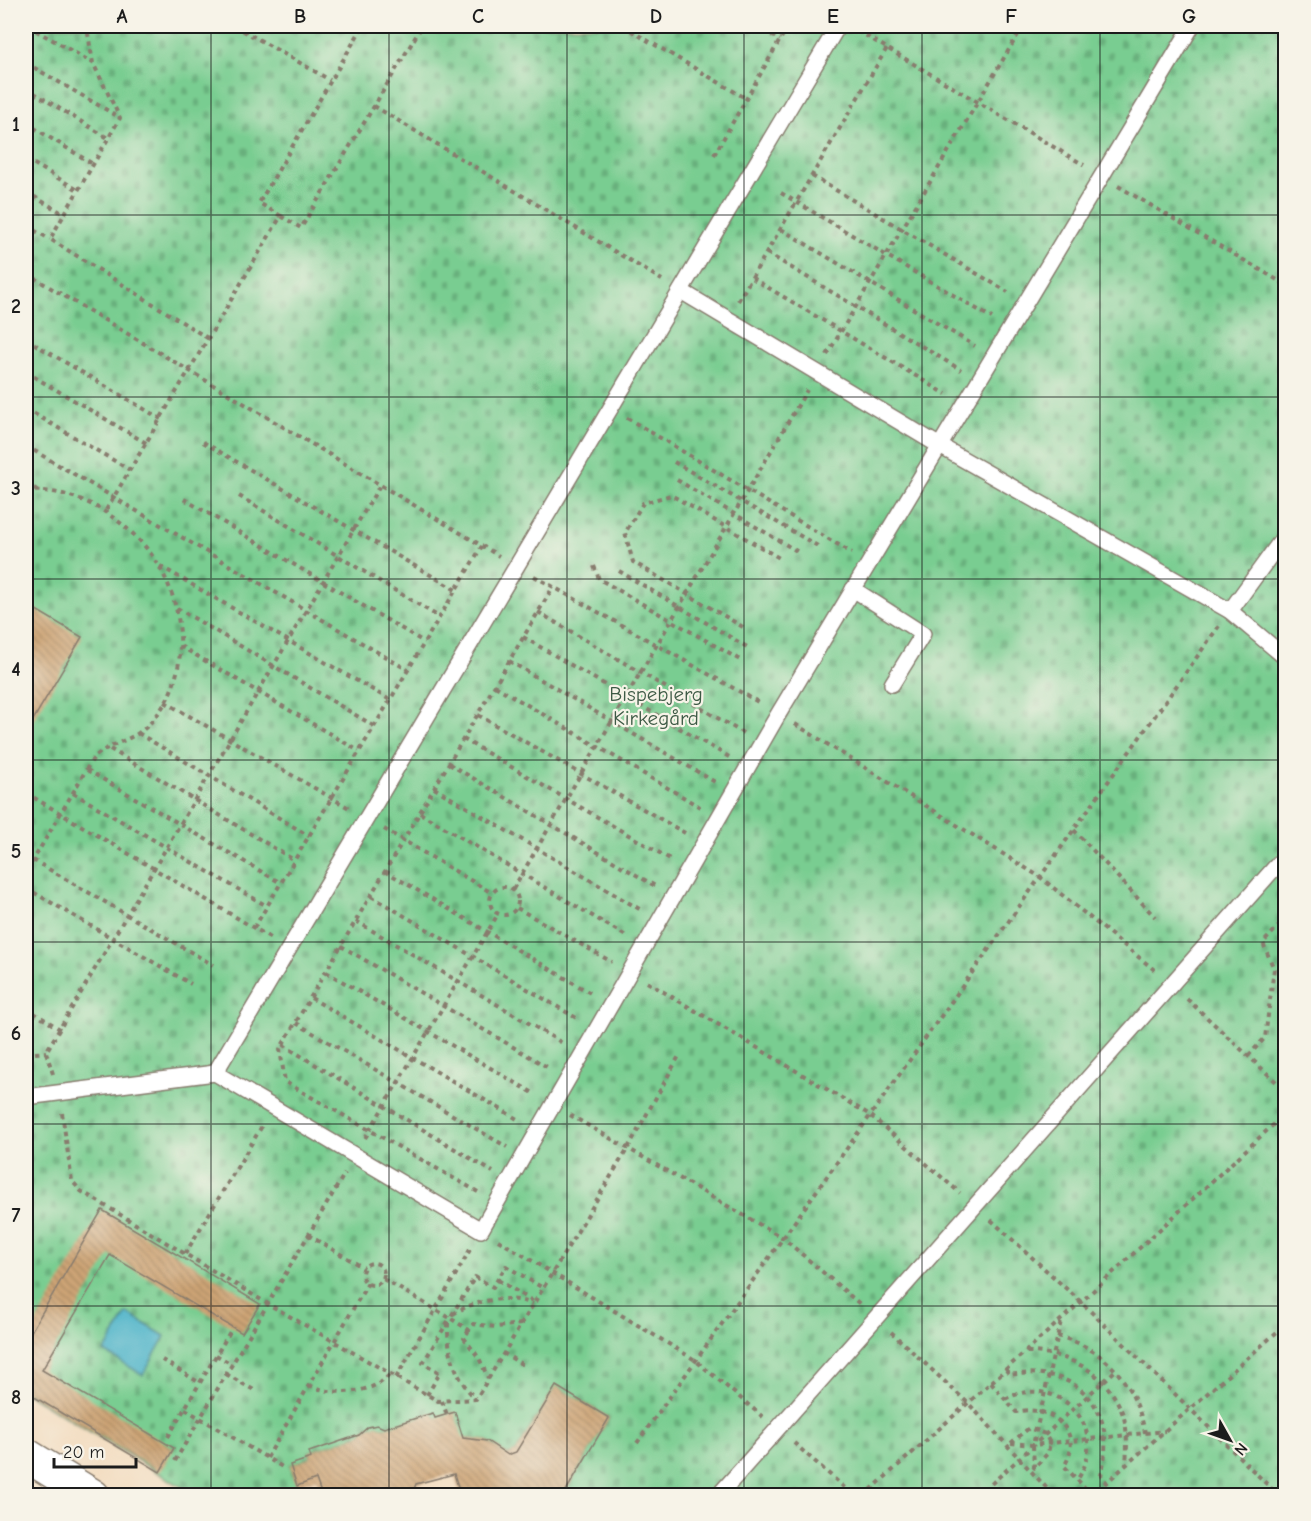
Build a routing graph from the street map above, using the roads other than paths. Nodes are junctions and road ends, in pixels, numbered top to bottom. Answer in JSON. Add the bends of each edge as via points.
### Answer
{"nodes":[{"id":1,"x":837,"y":26,"type":"edge"},
{"id":2,"x":1192,"y":26,"type":"edge"},
{"id":3,"x":681,"y":291,"type":"junction"},
{"id":4,"x":940,"y":446,"type":"junction"},
{"id":5,"x":1286,"y":534,"type":"edge"},
{"id":6,"x":853,"y":589,"type":"junction"},
{"id":7,"x":1230,"y":611,"type":"junction"},
{"id":8,"x":1286,"y":657,"type":"edge"},
{"id":9,"x":892,"y":684,"type":"dead end"},
{"id":10,"x":1286,"y":855,"type":"edge"},
{"id":11,"x":216,"y":1073,"type":"junction"},
{"id":12,"x":26,"y":1097,"type":"edge"},
{"id":13,"x":26,"y":1455,"type":"edge"},
{"id":14,"x":93,"y":1496,"type":"edge"},
{"id":15,"x":718,"y":1496,"type":"edge"}],
"edges":[{"from":1,"to":3,"type":"lane"},
{"from":2,"to":4,"type":"lane"},
{"from":3,"to":4,"type":"lane"},
{"from":3,"to":11,"type":"lane"},
{"from":4,"to":6,"type":"lane"},
{"from":4,"to":7,"type":"lane"},
{"from":5,"to":7,"type":"lane"},
{"from":6,"to":9,"type":"lane","via":[[924,634]]},
{"from":6,"to":11,"type":"lane","via":[[481,1230]]},
{"from":7,"to":8,"type":"lane"},
{"from":10,"to":15,"type":"lane"},
{"from":11,"to":12,"type":"lane"},
{"from":13,"to":14,"type":"street"}]}
